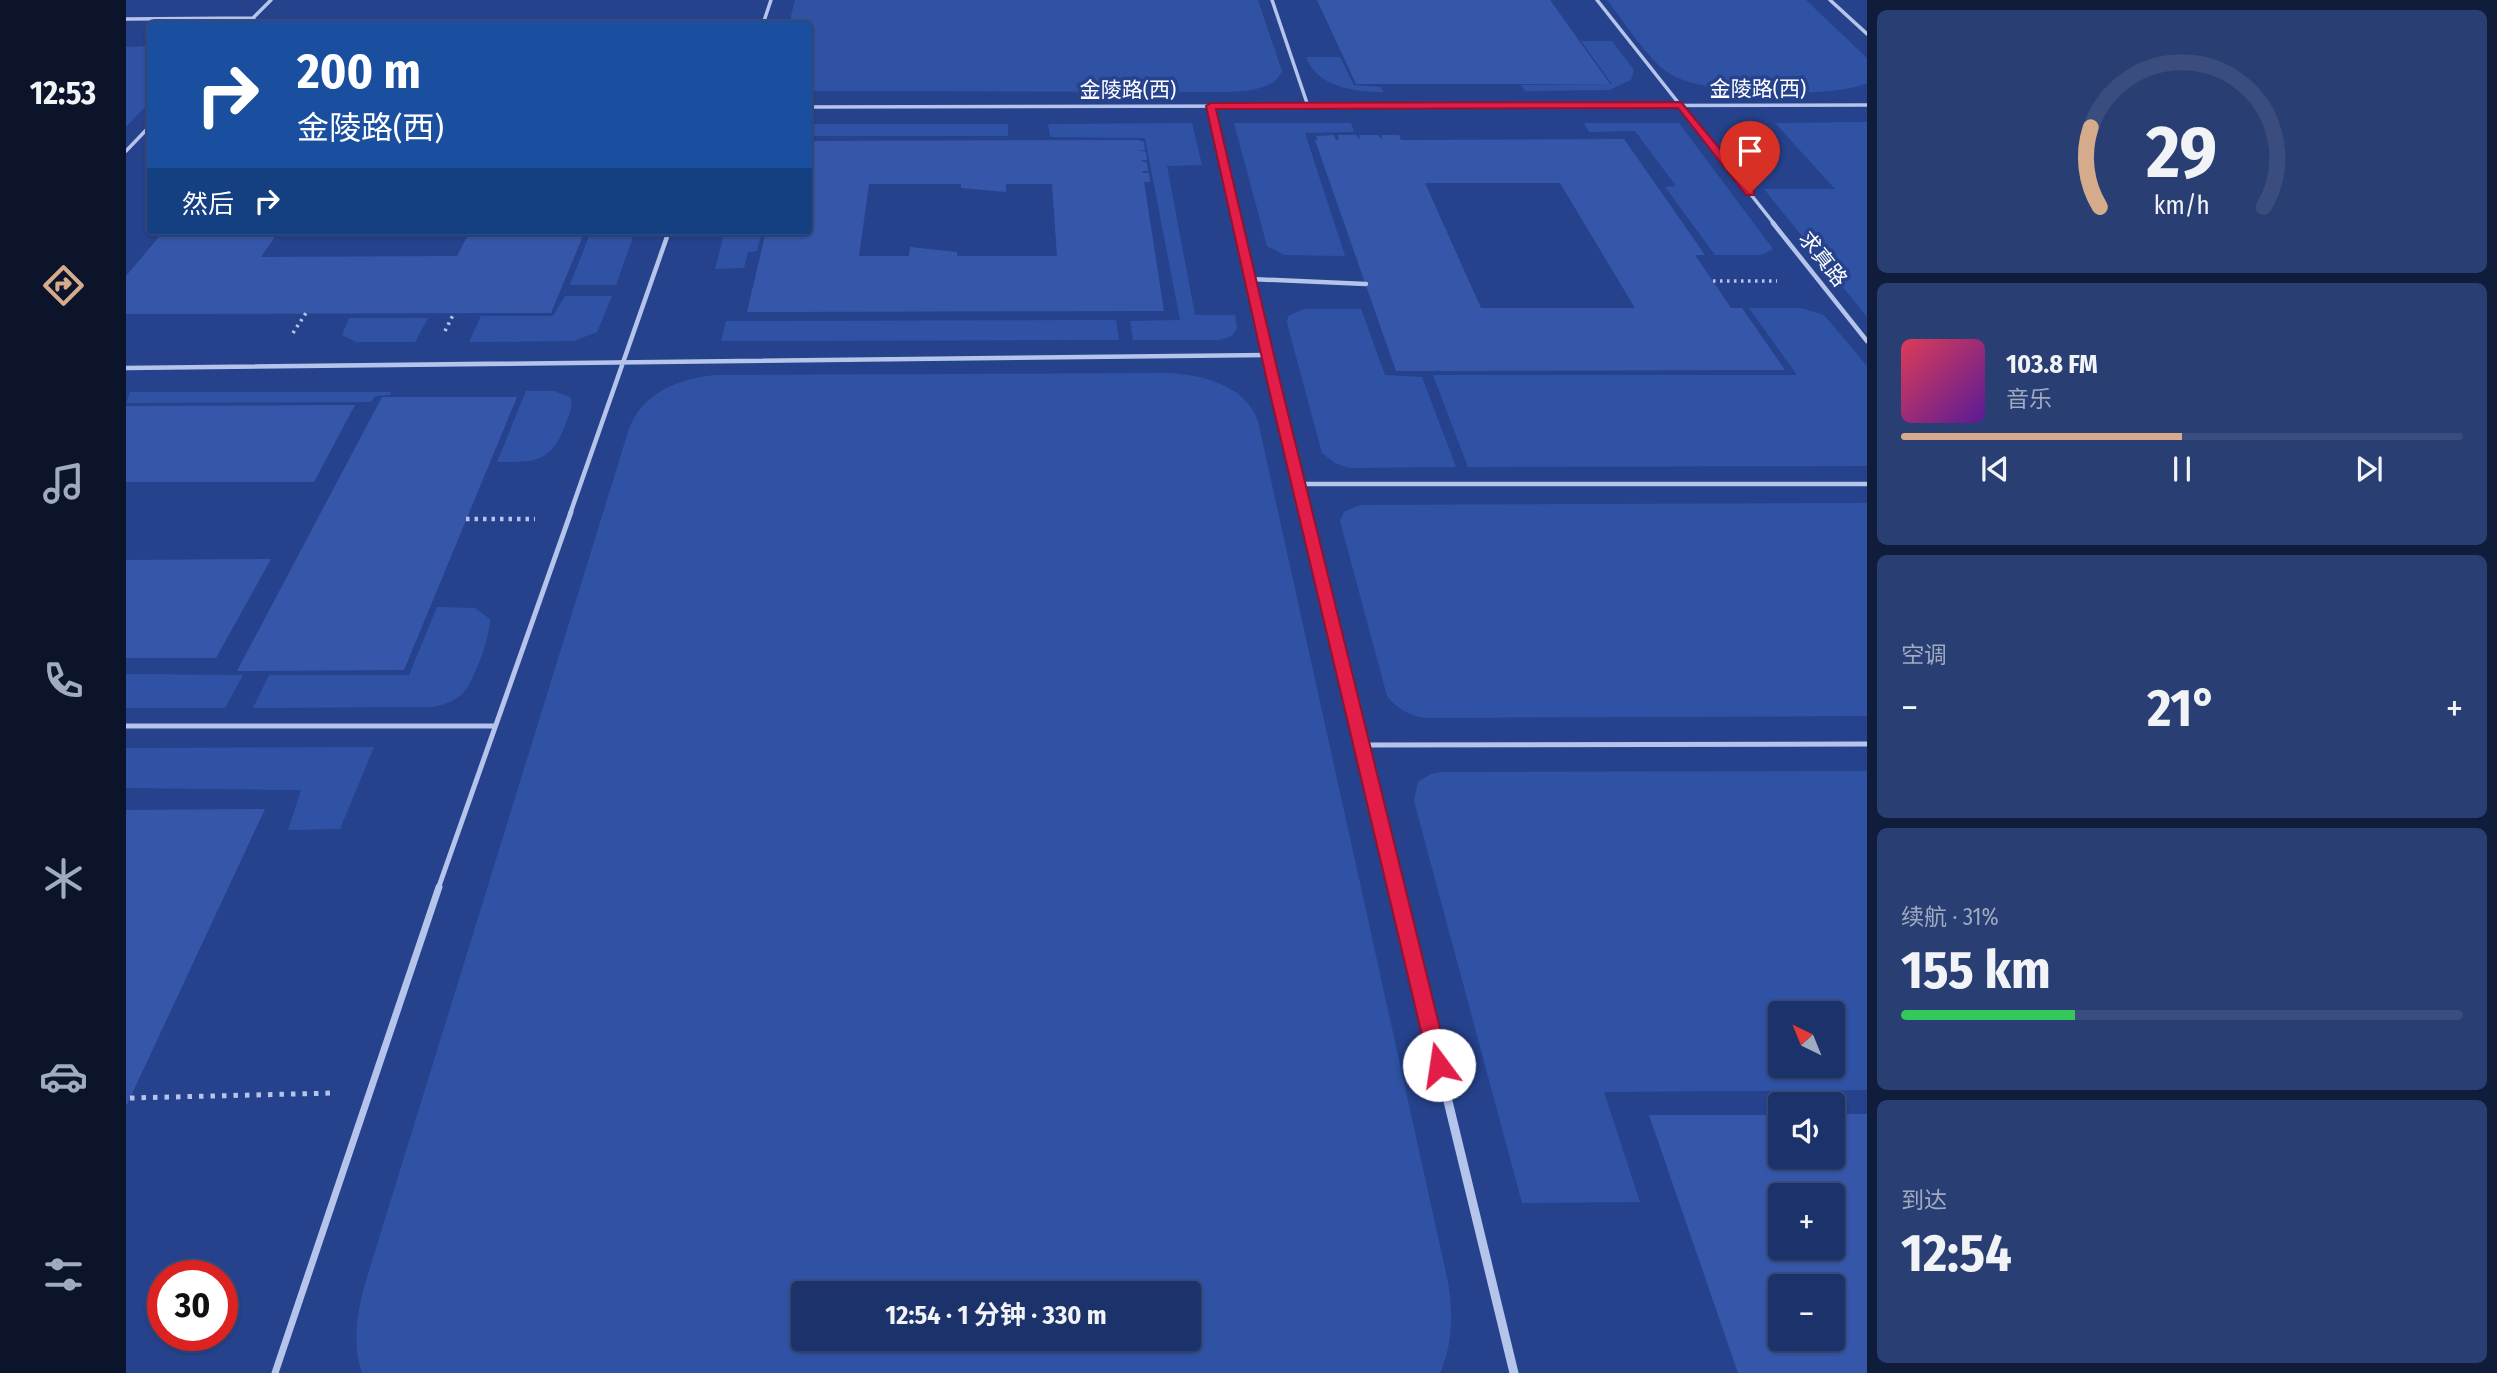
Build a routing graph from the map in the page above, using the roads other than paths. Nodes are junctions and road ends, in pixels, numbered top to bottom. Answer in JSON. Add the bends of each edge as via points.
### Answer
{"nodes":[{"id":1,"x":271,"y":0,"type":"edge"},
{"id":2,"x":771,"y":0,"type":"edge"},
{"id":3,"x":1272,"y":0,"type":"edge"},
{"id":4,"x":1597,"y":0,"type":"edge"},
{"id":5,"x":1830,"y":0,"type":"edge"},
{"id":6,"x":254,"y":18,"type":"junction"},
{"id":7,"x":126,"y":19,"type":"edge"},
{"id":8,"x":250,"y":21,"type":"edge"},
{"id":9,"x":765,"y":21,"type":"edge"},
{"id":10,"x":1867,"y":34,"type":"edge"},
{"id":11,"x":1681,"y":105,"type":"junction"},
{"id":12,"x":1867,"y":105,"type":"edge"},
{"id":13,"x":1211,"y":106,"type":"junction"},
{"id":14,"x":1308,"y":106,"type":"junction"},
{"id":15,"x":812,"y":107,"type":"edge"},
{"id":16,"x":147,"y":128,"type":"edge"},
{"id":17,"x":126,"y":151,"type":"edge"},
{"id":18,"x":668,"y":235,"type":"edge"},
{"id":19,"x":1250,"y":279,"type":"junction"},
{"id":20,"x":1366,"y":284,"type":"dead end"},
{"id":21,"x":1867,"y":341,"type":"edge"},
{"id":22,"x":1267,"y":355,"type":"junction"},
{"id":23,"x":626,"y":361,"type":"junction"},
{"id":24,"x":126,"y":368,"type":"edge"},
{"id":25,"x":1298,"y":484,"type":"junction"},
{"id":26,"x":1867,"y":484,"type":"edge"},
{"id":27,"x":126,"y":726,"type":"edge"},
{"id":28,"x":493,"y":726,"type":"junction"},
{"id":29,"x":1867,"y":744,"type":"edge"},
{"id":30,"x":1362,"y":746,"type":"junction"},
{"id":31,"x":275,"y":1373,"type":"edge"},
{"id":32,"x":1514,"y":1373,"type":"edge"}],
"edges":[{"from":1,"to":6,"type":"lane"},
{"from":2,"to":9,"type":"lane"},
{"from":3,"to":14,"type":"lane"},
{"from":4,"to":11,"type":"lane","name":"求真路"},
{"from":5,"to":10,"type":"lane"},
{"from":6,"to":7,"type":"lane"},
{"from":6,"to":8,"type":"lane"},
{"from":11,"to":12,"type":"lane","name":"金陵路(西)"},
{"from":11,"to":14,"type":"lane","name":"金陵路(西)"},
{"from":11,"to":21,"type":"lane","name":"求真路"},
{"from":13,"to":14,"type":"lane","name":"金陵路(西)"},
{"from":13,"to":15,"type":"lane","name":"金陵路(西)"},
{"from":13,"to":19,"type":"lane"},
{"from":16,"to":17,"type":"lane"},
{"from":18,"to":23,"type":"lane"},
{"from":19,"to":20,"type":"lane"},
{"from":19,"to":22,"type":"lane"},
{"from":22,"to":23,"type":"lane"},
{"from":22,"to":25,"type":"lane"},
{"from":23,"to":24,"type":"lane"},
{"from":23,"to":28,"type":"lane"},
{"from":25,"to":26,"type":"lane"},
{"from":25,"to":30,"type":"lane"},
{"from":27,"to":28,"type":"lane"},
{"from":28,"to":31,"type":"lane"},
{"from":29,"to":30,"type":"lane"},
{"from":30,"to":32,"type":"street"}]}
